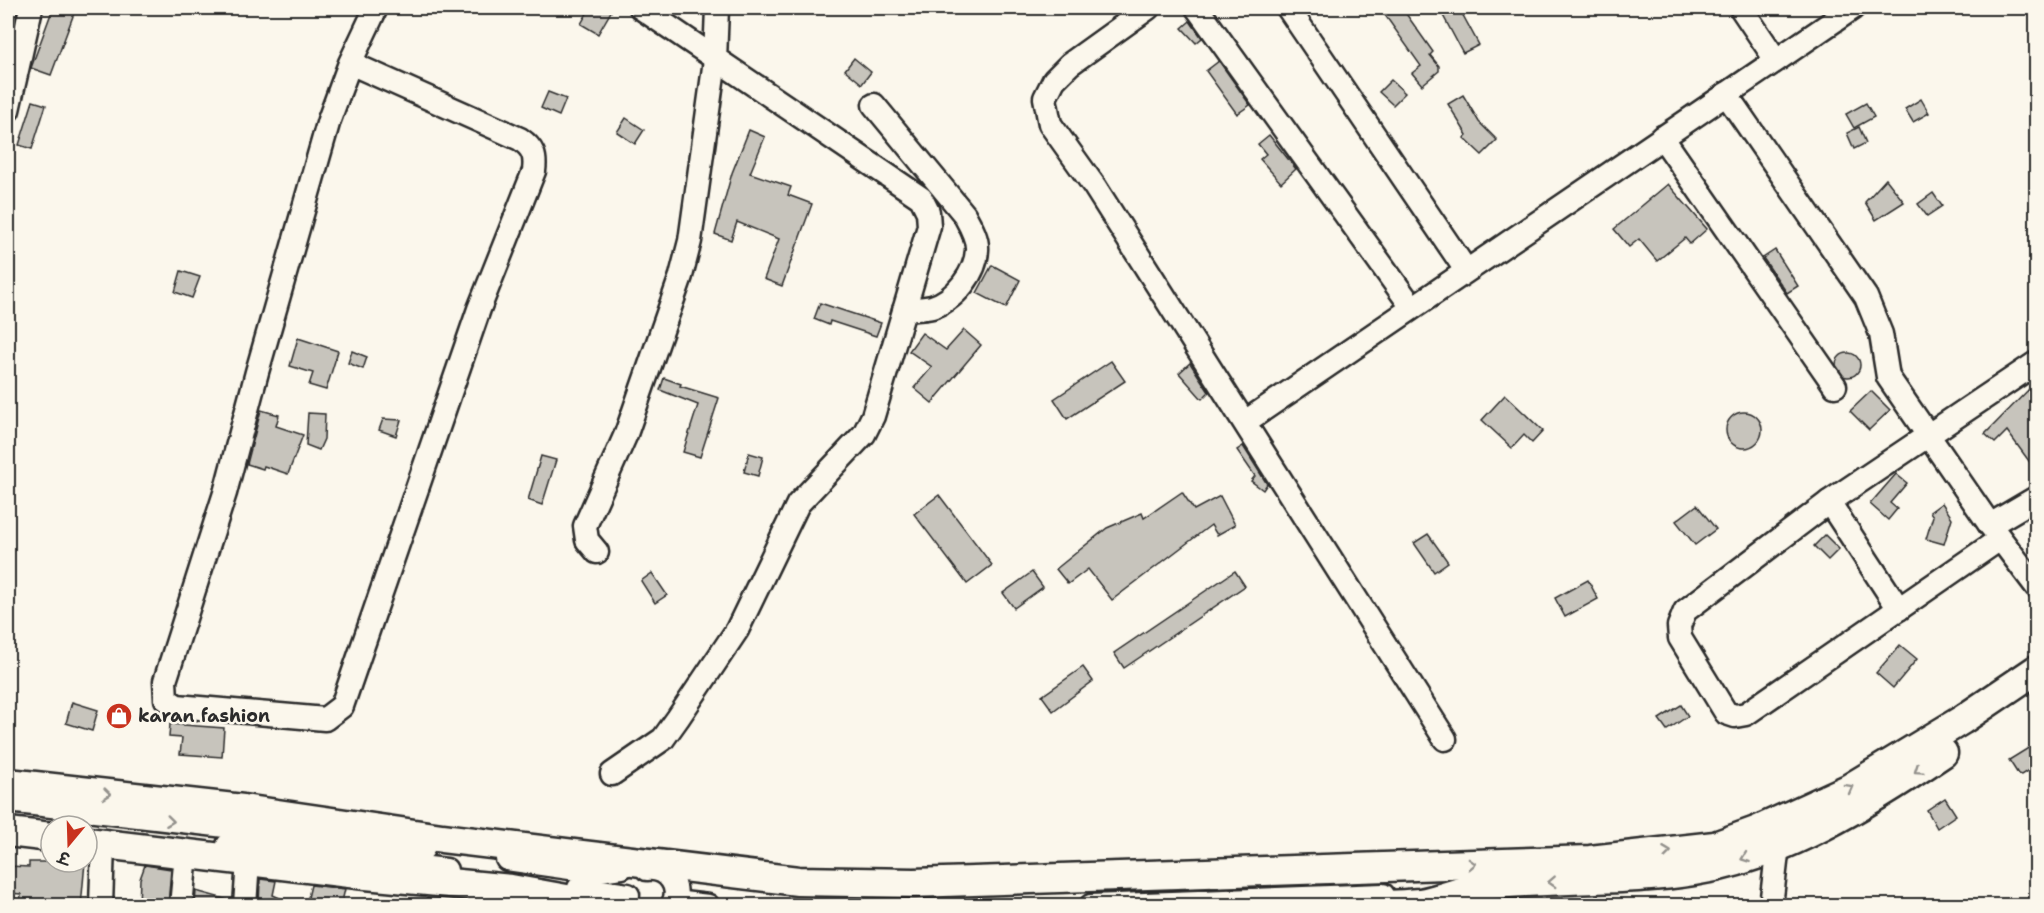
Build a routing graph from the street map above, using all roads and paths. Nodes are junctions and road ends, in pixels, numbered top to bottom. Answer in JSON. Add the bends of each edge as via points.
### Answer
{"nodes":[{"id":1,"x":32,"y":8,"type":"edge"},
{"id":2,"x":376,"y":8,"type":"edge"},
{"id":3,"x":641,"y":8,"type":"edge"},
{"id":4,"x":717,"y":8,"type":"edge"},
{"id":5,"x":1148,"y":8,"type":"edge"},
{"id":6,"x":1197,"y":8,"type":"edge"},
{"id":7,"x":1288,"y":8,"type":"edge"},
{"id":8,"x":1741,"y":8,"type":"edge"},
{"id":9,"x":1853,"y":8,"type":"edge"},
{"id":10,"x":715,"y":60,"type":"junction"},
{"id":11,"x":1776,"y":60,"type":"junction"},
{"id":12,"x":350,"y":63,"type":"junction"},
{"id":13,"x":1726,"y":94,"type":"junction"},
{"id":14,"x":874,"y":105,"type":"dead end"},
{"id":15,"x":8,"y":110,"type":"edge"},
{"id":16,"x":1662,"y":137,"type":"junction"},
{"id":17,"x":1466,"y":270,"type":"junction"},
{"id":18,"x":1412,"y":307,"type":"junction"},
{"id":19,"x":904,"y":310,"type":"junction"},
{"id":20,"x":2037,"y":363,"type":"edge"},
{"id":21,"x":1835,"y":386,"type":"dead end"},
{"id":22,"x":1245,"y":422,"type":"junction"},
{"id":23,"x":1928,"y":436,"type":"junction"},
{"id":24,"x":2037,"y":498,"type":"edge"},
{"id":25,"x":1829,"y":502,"type":"junction"},
{"id":26,"x":1995,"y":532,"type":"junction"},
{"id":27,"x":597,"y":552,"type":"dead end"},
{"id":28,"x":2037,"y":586,"type":"edge"},
{"id":29,"x":1899,"y":609,"type":"junction"},
{"id":30,"x":2037,"y":670,"type":"edge"},
{"id":31,"x":2037,"y":690,"type":"edge"},
{"id":32,"x":1445,"y":739,"type":"dead end"},
{"id":33,"x":612,"y":774,"type":"dead end"},
{"id":34,"x":8,"y":783,"type":"edge"},
{"id":35,"x":8,"y":801,"type":"edge"},
{"id":36,"x":8,"y":819,"type":"edge"},
{"id":37,"x":39,"y":823,"type":"edge"},
{"id":38,"x":8,"y":832,"type":"edge"},
{"id":39,"x":1777,"y":834,"type":"junction"},
{"id":40,"x":39,"y":836,"type":"edge"},
{"id":41,"x":99,"y":839,"type":"edge"},
{"id":42,"x":99,"y":839,"type":"edge"},
{"id":43,"x":186,"y":854,"type":"junction"},
{"id":44,"x":248,"y":860,"type":"junction"},
{"id":45,"x":1440,"y":865,"type":"junction"},
{"id":46,"x":643,"y":870,"type":"junction"},
{"id":47,"x":97,"y":874,"type":"edge"},
{"id":48,"x":672,"y":879,"type":"junction"},
{"id":49,"x":1446,"y":896,"type":"junction"},
{"id":50,"x":625,"y":903,"type":"edge"},
{"id":51,"x":673,"y":904,"type":"edge"},
{"id":52,"x":101,"y":906,"type":"edge"},
{"id":53,"x":181,"y":906,"type":"edge"},
{"id":54,"x":245,"y":906,"type":"edge"},
{"id":55,"x":708,"y":906,"type":"edge"},
{"id":56,"x":1091,"y":906,"type":"edge"},
{"id":57,"x":1360,"y":906,"type":"edge"},
{"id":58,"x":1771,"y":906,"type":"edge"}],
"edges":[{"from":1,"to":15,"type":"street"},
{"from":2,"to":12,"type":"street"},
{"from":3,"to":10,"type":"street"},
{"from":4,"to":10,"type":"street"},
{"from":5,"to":22,"type":"street","via":[[1054,80],[1045,98],[1050,124],[1095,187]]},
{"from":6,"to":18,"type":"street"},
{"from":7,"to":17,"type":"street"},
{"from":8,"to":11,"type":"street"},
{"from":9,"to":11,"type":"street"},
{"from":10,"to":19,"type":"street","via":[[921,198],[929,226]]},
{"from":10,"to":27,"type":"street","via":[[690,241],[626,434],[585,526],[587,540]]},
{"from":11,"to":13,"type":"street"},
{"from":12,"to":12,"type":"street","via":[[328,120],[225,493],[165,681],[166,699],[177,706],[325,719],[342,706],[479,309],[534,171],[533,152],[520,139]]},
{"from":13,"to":16,"type":"street"},
{"from":13,"to":23,"type":"street","via":[[1866,297],[1881,334],[1888,377]]},
{"from":14,"to":19,"type":"street","via":[[964,214],[977,249],[972,270],[948,299],[933,306]]},
{"from":16,"to":17,"type":"street"},
{"from":16,"to":21,"type":"street"},
{"from":17,"to":18,"type":"street"},
{"from":18,"to":22,"type":"street"},
{"from":19,"to":33,"type":"street","via":[[873,416],[864,434],[798,504],[737,630],[663,739]]},
{"from":20,"to":23,"type":"street"},
{"from":22,"to":32,"type":"street"},
{"from":23,"to":25,"type":"street"},
{"from":23,"to":26,"type":"street"},
{"from":24,"to":26,"type":"street"},
{"from":25,"to":29,"type":"street"},
{"from":25,"to":29,"type":"street","via":[[1685,611],[1679,626],[1680,638],[1726,713],[1746,714]]},
{"from":26,"to":28,"type":"street"},
{"from":26,"to":29,"type":"street"},
{"from":39,"to":30,"type":"main road","one_way":true},
{"from":31,"to":39,"type":"main road","one_way":true,"via":[[1898,783]]},
{"from":34,"to":45,"type":"main road","one_way":true,"via":[[243,809],[453,840],[798,881],[926,883]]},
{"from":35,"to":46,"type":"street","one_way":true,"via":[[576,870]]},
{"from":36,"to":37,"type":"street"},
{"from":38,"to":40,"type":"main road"},
{"from":45,"to":39,"type":"main road","one_way":true,"via":[[1590,860],[1715,846]]},
{"from":39,"to":49,"type":"main road","one_way":true,"via":[[1738,861],[1695,871],[1488,885]]},
{"from":39,"to":58,"type":"street"},
{"from":41,"to":43,"type":"main road"},
{"from":42,"to":50,"type":"street","via":[[408,864]]},
{"from":43,"to":44,"type":"main road"},
{"from":43,"to":53,"type":"street"},
{"from":44,"to":50,"type":"main road"},
{"from":44,"to":54,"type":"street"},
{"from":45,"to":48,"type":"street","via":[[1414,874],[842,889],[776,889]]},
{"from":46,"to":48,"type":"street","via":[[659,869]]},
{"from":46,"to":50,"type":"street","via":[[631,880]]},
{"from":47,"to":52,"type":"street"},
{"from":48,"to":51,"type":"street"},
{"from":49,"to":56,"type":"street","via":[[1421,891]]},
{"from":49,"to":57,"type":"main road","via":[[1420,903]]},
{"from":51,"to":55,"type":"street"}]}
